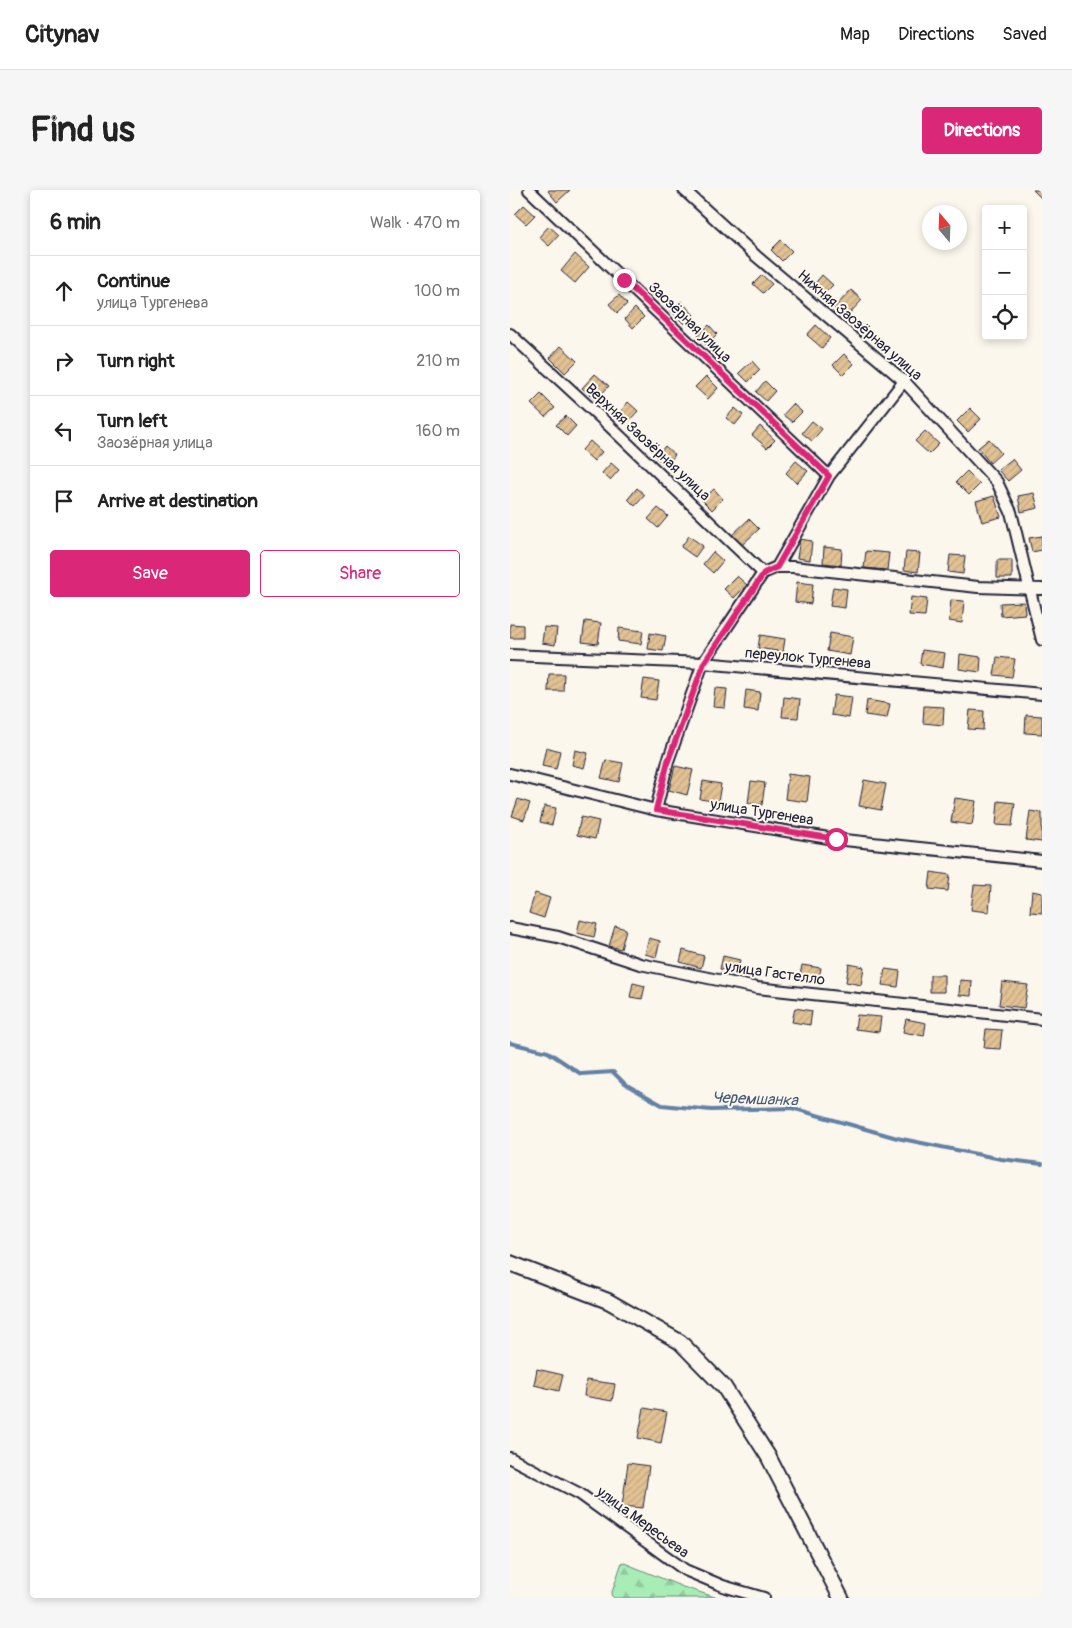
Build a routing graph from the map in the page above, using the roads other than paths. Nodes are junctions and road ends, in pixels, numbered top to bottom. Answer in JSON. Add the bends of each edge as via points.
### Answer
{"nodes":[{"id":1,"x":529,"y":190,"type":"edge"},
{"id":2,"x":684,"y":190,"type":"edge"},
{"id":3,"x":510,"y":334,"type":"edge"},
{"id":4,"x":904,"y":380,"type":"junction"},
{"id":5,"x":829,"y":476,"type":"junction"},
{"id":6,"x":777,"y":567,"type":"junction"},
{"id":7,"x":764,"y":573,"type":"junction"},
{"id":8,"x":1030,"y":588,"type":"junction"},
{"id":9,"x":1042,"y":588,"type":"edge"},
{"id":10,"x":1042,"y":640,"type":"edge"},
{"id":11,"x":510,"y":655,"type":"edge"},
{"id":12,"x":704,"y":663,"type":"junction"},
{"id":13,"x":1042,"y":694,"type":"edge"},
{"id":14,"x":510,"y":774,"type":"edge"},
{"id":15,"x":656,"y":810,"type":"junction"},
{"id":16,"x":1042,"y":861,"type":"edge"},
{"id":17,"x":510,"y":928,"type":"edge"},
{"id":18,"x":1042,"y":1019,"type":"edge"},
{"id":19,"x":510,"y":1263,"type":"edge"},
{"id":20,"x":510,"y":1458,"type":"edge"},
{"id":21,"x":764,"y":1598,"type":"edge"},
{"id":22,"x":841,"y":1598,"type":"edge"}],
"edges":[{"from":1,"to":5,"type":"street","name":"Заозёрная улица"},
{"from":2,"to":4,"type":"street","name":"Нижняя Заозёрная улица","via":[[756,256]]},
{"from":3,"to":7,"type":"street","name":"Верхняя Заозёрная улица"},
{"from":4,"to":5,"type":"street"},
{"from":4,"to":8,"type":"street","name":"Нижняя Заозёрная улица","via":[[997,482],[1011,512]]},
{"from":5,"to":6,"type":"street"},
{"from":6,"to":7,"type":"street"},
{"from":6,"to":8,"type":"street","via":[[978,587]]},
{"from":7,"to":12,"type":"street"},
{"from":8,"to":9,"type":"street"},
{"from":8,"to":10,"type":"street","name":"Нижняя Заозёрная улица"},
{"from":11,"to":12,"type":"street","name":"переулок Тургенева"},
{"from":12,"to":13,"type":"street","name":"переулок Тургенева"},
{"from":12,"to":15,"type":"street","via":[[668,761]]},
{"from":14,"to":15,"type":"street","name":"улица Тургенева"},
{"from":15,"to":16,"type":"street","name":"улица Тургенева","via":[[836,839]]},
{"from":17,"to":18,"type":"street","name":"улица Гастелло","via":[[558,937],[640,964],[757,988]]},
{"from":19,"to":22,"type":"street","via":[[608,1301],[680,1342],[724,1387],[768,1456]]},
{"from":20,"to":21,"type":"street","name":"улица Мересьева","via":[[580,1494],[685,1570]]}]}
